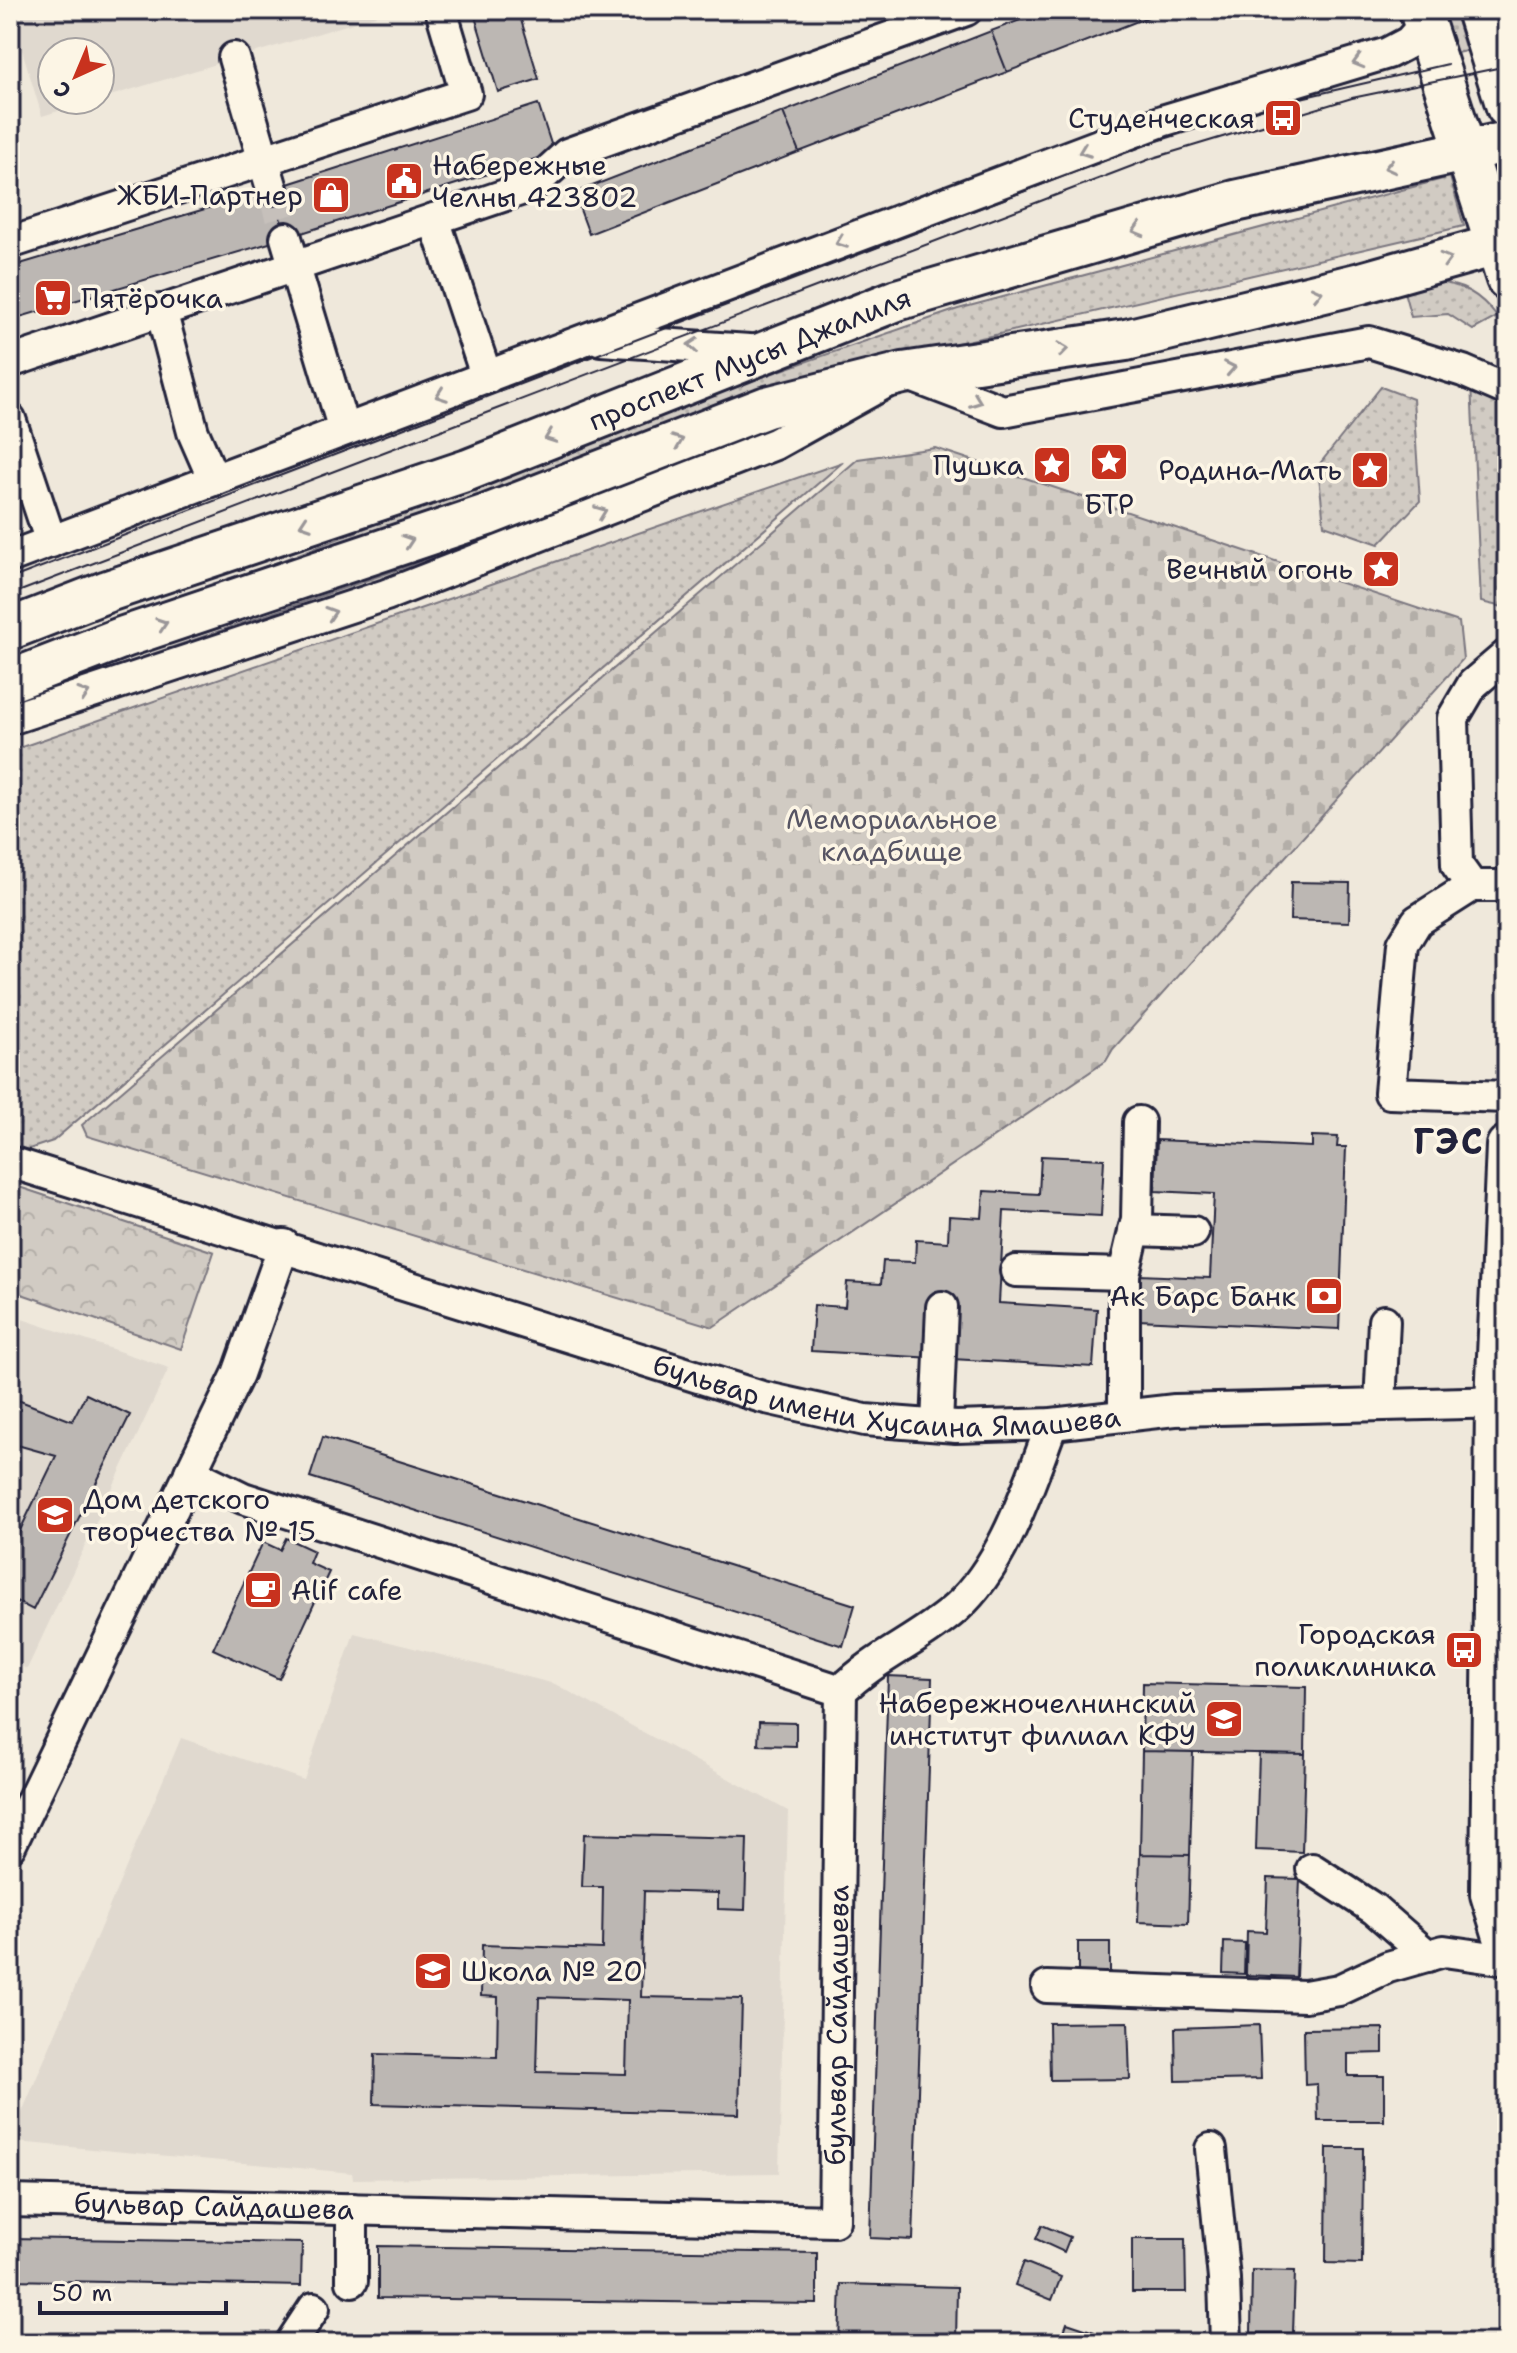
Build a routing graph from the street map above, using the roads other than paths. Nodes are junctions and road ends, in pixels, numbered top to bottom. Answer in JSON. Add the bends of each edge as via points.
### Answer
{"nodes":[{"id":1,"x":441,"y":10,"type":"edge"},
{"id":2,"x":966,"y":10,"type":"edge"},
{"id":3,"x":1422,"y":17,"type":"edge"},
{"id":4,"x":1489,"y":24,"type":"edge"},
{"id":5,"x":234,"y":58,"type":"dead end"},
{"id":6,"x":1507,"y":107,"type":"edge"},
{"id":7,"x":1507,"y":142,"type":"edge"},
{"id":8,"x":1466,"y":149,"type":"junction"},
{"id":9,"x":268,"y":175,"type":"junction"},
{"id":10,"x":434,"y":219,"type":"junction"},
{"id":11,"x":10,"y":243,"type":"edge"},
{"id":12,"x":290,"y":251,"type":"junction"},
{"id":13,"x":1503,"y":255,"type":"edge"},
{"id":14,"x":161,"y":310,"type":"junction"},
{"id":15,"x":580,"y":341,"type":"junction"},
{"id":16,"x":770,"y":351,"type":"junction"},
{"id":17,"x":10,"y":362,"type":"edge"},
{"id":18,"x":903,"y":373,"type":"junction"},
{"id":19,"x":487,"y":378,"type":"junction"},
{"id":20,"x":1507,"y":390,"type":"edge"},
{"id":21,"x":10,"y":419,"type":"edge"},
{"id":22,"x":344,"y":430,"type":"junction"},
{"id":23,"x":214,"y":480,"type":"junction"},
{"id":24,"x":51,"y":542,"type":"junction"},
{"id":25,"x":10,"y":557,"type":"edge"},
{"id":26,"x":10,"y":629,"type":"edge"},
{"id":27,"x":1507,"y":655,"type":"edge"},
{"id":28,"x":10,"y":681,"type":"edge"},
{"id":29,"x":10,"y":719,"type":"edge"},
{"id":30,"x":1472,"y":886,"type":"junction"},
{"id":31,"x":1507,"y":886,"type":"edge"},
{"id":32,"x":1507,"y":1097,"type":"edge"},
{"id":33,"x":1139,"y":1122,"type":"dead end"},
{"id":34,"x":1507,"y":1146,"type":"edge"},
{"id":35,"x":10,"y":1162,"type":"edge"},
{"id":36,"x":1134,"y":1230,"type":"junction"},
{"id":37,"x":1193,"y":1232,"type":"dead end"},
{"id":38,"x":284,"y":1245,"type":"junction"},
{"id":39,"x":1016,"y":1271,"type":"dead end"},
{"id":40,"x":1124,"y":1274,"type":"junction"},
{"id":41,"x":942,"y":1307,"type":"dead end"},
{"id":42,"x":1384,"y":1321,"type":"dead end"},
{"id":43,"x":1501,"y":1402,"type":"edge"},
{"id":44,"x":1380,"y":1405,"type":"junction"},
{"id":45,"x":1124,"y":1415,"type":"junction"},
{"id":46,"x":1052,"y":1424,"type":"junction"},
{"id":47,"x":937,"y":1425,"type":"junction"},
{"id":48,"x":190,"y":1472,"type":"junction"},
{"id":49,"x":1501,"y":1488,"type":"edge"},
{"id":50,"x":841,"y":1691,"type":"junction"},
{"id":51,"x":10,"y":1846,"type":"edge"},
{"id":52,"x":1312,"y":1869,"type":"dead end"},
{"id":53,"x":1507,"y":1946,"type":"edge"},
{"id":54,"x":1428,"y":1956,"type":"junction"},
{"id":55,"x":1507,"y":1960,"type":"edge"},
{"id":56,"x":1047,"y":1987,"type":"dead end"},
{"id":57,"x":1211,"y":2149,"type":"dead end"},
{"id":58,"x":10,"y":2201,"type":"edge"},
{"id":59,"x":352,"y":2209,"type":"junction"},
{"id":60,"x":352,"y":2281,"type":"dead end"},
{"id":61,"x":314,"y":2308,"type":"dead end"},
{"id":62,"x":291,"y":2343,"type":"edge"},
{"id":63,"x":1226,"y":2343,"type":"edge"}],
"edges":[{"from":1,"to":9,"type":"street","via":[[466,94]]},
{"from":2,"to":10,"type":"street","via":[[567,154],[532,186]]},
{"from":3,"to":8,"type":"main road"},
{"from":3,"to":15,"type":"street","one_way":true,"via":[[1409,42],[1388,53],[1162,121]]},
{"from":4,"to":6,"type":"main road"},
{"from":5,"to":9,"type":"street"},
{"from":7,"to":8,"type":"main road","name":"проспект Мусы Джалиля"},
{"from":8,"to":13,"type":"main road"},
{"from":8,"to":16,"type":"main road","name":"проспект Мусы Джалиля","one_way":true,"via":[[1191,214],[897,300]]},
{"from":9,"to":11,"type":"street"},
{"from":10,"to":12,"type":"street"},
{"from":10,"to":19,"type":"street"},
{"from":12,"to":14,"type":"street"},
{"from":12,"to":22,"type":"street"},
{"from":18,"to":13,"type":"main road","name":"проспект Мусы Джалиля","one_way":true,"via":[[1126,340],[1372,280]]},
{"from":14,"to":17,"type":"street"},
{"from":14,"to":23,"type":"street","via":[[193,432]]},
{"from":16,"to":15,"type":"street","one_way":true},
{"from":15,"to":19,"type":"street"},
{"from":16,"to":26,"type":"main road","name":"проспект Мусы Джалиля","one_way":true,"via":[[468,470]]},
{"from":18,"to":20,"type":"street","one_way":true,"via":[[1003,411],[1369,342]]},
{"from":28,"to":18,"type":"main road","name":"проспект Мусы Джалиля","one_way":true,"via":[[124,637],[487,515],[767,407]]},
{"from":29,"to":18,"type":"street","one_way":true,"via":[[386,595],[732,461],[775,444]]},
{"from":19,"to":22,"type":"street","one_way":true},
{"from":21,"to":24,"type":"street"},
{"from":22,"to":23,"type":"street"},
{"from":23,"to":24,"type":"street"},
{"from":24,"to":25,"type":"street"},
{"from":27,"to":30,"type":"street","via":[[1473,684],[1453,718],[1457,865]]},
{"from":30,"to":31,"type":"street"},
{"from":30,"to":32,"type":"street","via":[[1417,921],[1403,944],[1390,1093]]},
{"from":33,"to":36,"type":"street"},
{"from":34,"to":43,"type":"main road"},
{"from":35,"to":38,"type":"street","name":"бульвар имени Хусаина Ямашева"},
{"from":36,"to":37,"type":"street"},
{"from":36,"to":40,"type":"street"},
{"from":38,"to":47,"type":"street","name":"бульвар имени Хусаина Ямашева","via":[[762,1397],[865,1420]]},
{"from":38,"to":48,"type":"street","via":[[238,1374]]},
{"from":39,"to":40,"type":"street"},
{"from":40,"to":45,"type":"street"},
{"from":41,"to":47,"type":"street"},
{"from":42,"to":44,"type":"street"},
{"from":43,"to":44,"type":"street","name":"бульвар имени Хусаина Ямашева"},
{"from":43,"to":49,"type":"main road"},
{"from":44,"to":45,"type":"street","name":"бульвар имени Хусаина Ямашева"},
{"from":45,"to":46,"type":"street","name":"бульвар имени Хусаина Ямашева"},
{"from":46,"to":47,"type":"street","name":"бульвар имени Хусаина Ямашева"},
{"from":46,"to":50,"type":"street","via":[[1007,1542],[957,1608],[864,1668]]},
{"from":48,"to":50,"type":"street","via":[[243,1498]]},
{"from":48,"to":51,"type":"street"},
{"from":49,"to":53,"type":"main road","via":[[1491,1894]]},
{"from":50,"to":59,"type":"street","name":"бульвар Сайдашева","via":[[834,2221]]},
{"from":52,"to":54,"type":"street","via":[[1374,1909]]},
{"from":54,"to":55,"type":"street","via":[[1444,1951]]},
{"from":54,"to":56,"type":"street","via":[[1339,1990],[1305,1996]]},
{"from":57,"to":63,"type":"street"},
{"from":58,"to":59,"type":"street","name":"бульвар Сайдашева"},
{"from":59,"to":60,"type":"street"},
{"from":61,"to":62,"type":"street"}]}
